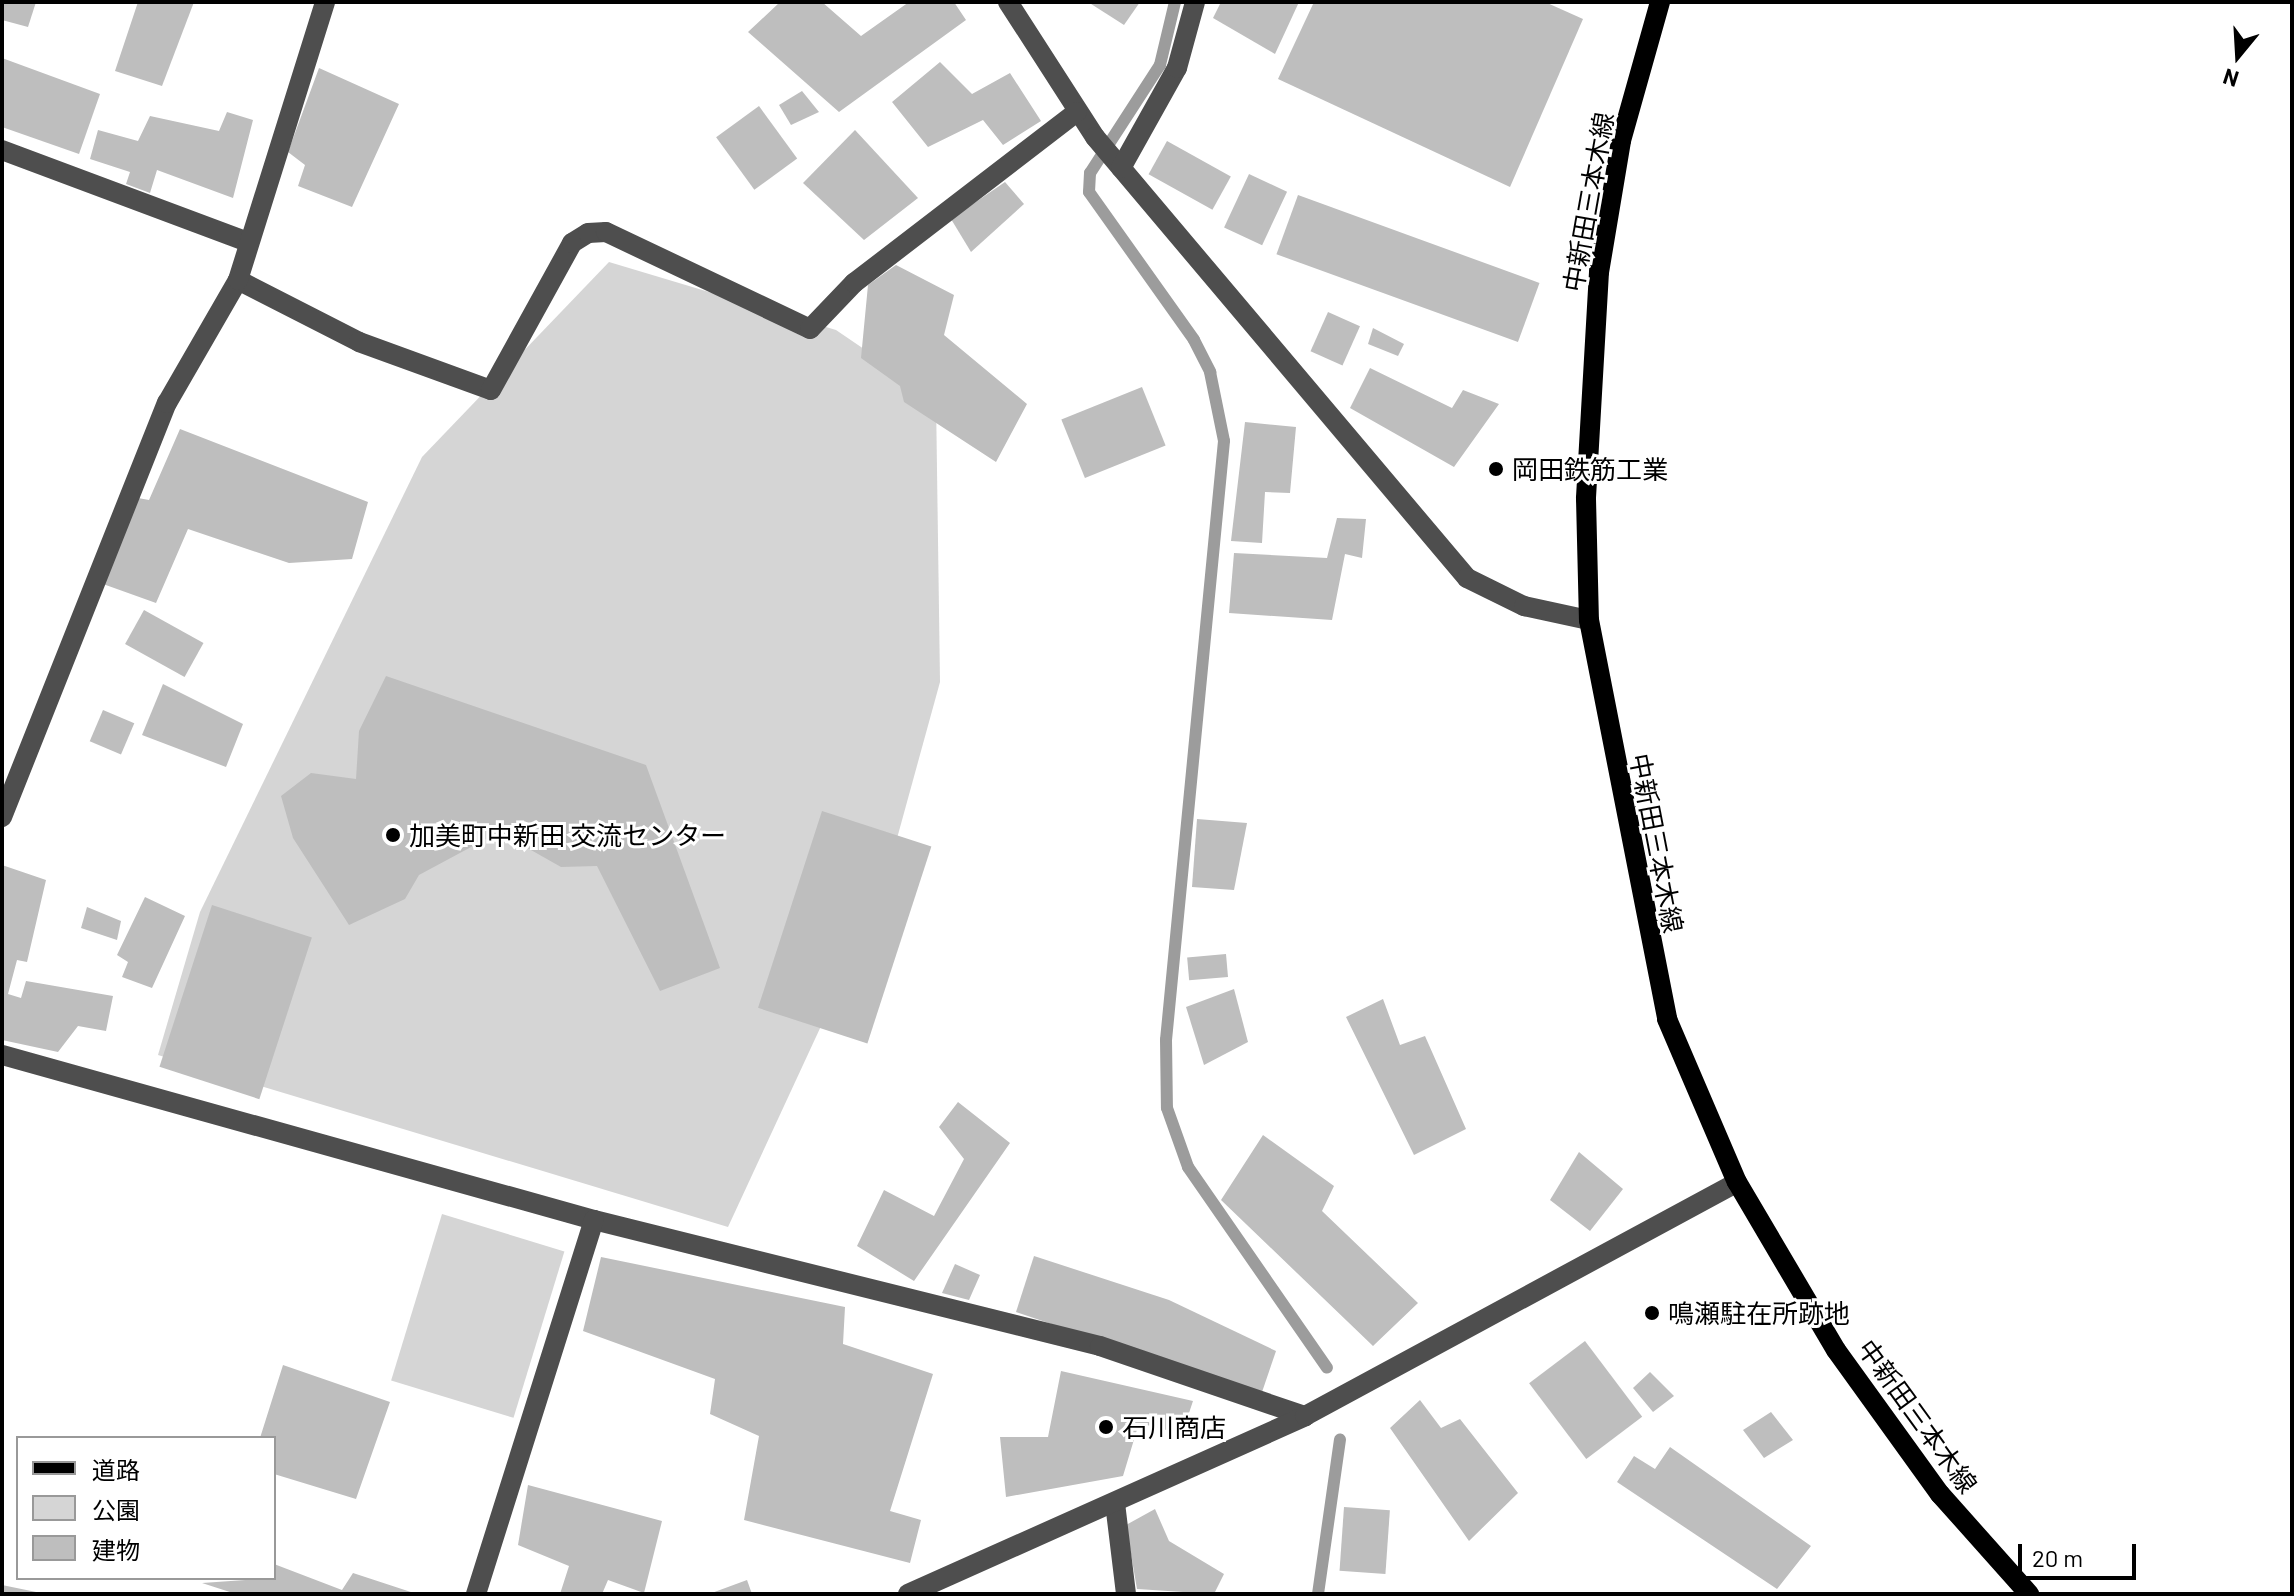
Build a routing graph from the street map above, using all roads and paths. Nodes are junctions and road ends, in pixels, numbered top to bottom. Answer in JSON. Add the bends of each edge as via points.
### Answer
{"nodes":[{"id":1,"x":325,"y":2,"type":"edge"},
{"id":2,"x":1008,"y":2,"type":"edge"},
{"id":3,"x":1195,"y":2,"type":"edge"},
{"id":4,"x":1660,"y":2,"type":"edge"},
{"id":5,"x":1077,"y":112,"type":"junction"},
{"id":6,"x":2,"y":150,"type":"edge"},
{"id":7,"x":1116,"y":162,"type":"junction"},
{"id":8,"x":246,"y":241,"type":"junction"},
{"id":9,"x":238,"y":280,"type":"junction"},
{"id":10,"x":1589,"y":620,"type":"junction"},
{"id":11,"x":2,"y":817,"type":"edge"},
{"id":12,"x":2,"y":1055,"type":"edge"},
{"id":13,"x":1737,"y":1182,"type":"junction"},
{"id":14,"x":594,"y":1220,"type":"junction"},
{"id":15,"x":1305,"y":1416,"type":"junction"},
{"id":16,"x":1115,"y":1503,"type":"junction"},
{"id":17,"x":476,"y":1594,"type":"edge"},
{"id":18,"x":908,"y":1594,"type":"edge"},
{"id":19,"x":1126,"y":1594,"type":"edge"},
{"id":20,"x":2029,"y":1594,"type":"edge"}],
"edges":[{"from":1,"to":8,"type":"street"},
{"from":2,"to":5,"type":"street"},
{"from":3,"to":7,"type":"street","via":[[1177,68]]},
{"from":4,"to":10,"type":"main road","name":"中新田三本木線","via":[[1621,141],[1599,272],[1587,470]]},
{"from":5,"to":7,"type":"street"},
{"from":5,"to":9,"type":"street","via":[[865,274],[810,329],[606,232],[588,233],[572,243],[491,390],[359,342]]},
{"from":6,"to":8,"type":"street"},
{"from":7,"to":10,"type":"street","via":[[1467,578],[1524,606]]},
{"from":8,"to":9,"type":"street"},
{"from":9,"to":11,"type":"street","via":[[167,403]]},
{"from":10,"to":13,"type":"main road","name":"中新田三本木線","via":[[1667,1019]]},
{"from":12,"to":14,"type":"street"},
{"from":13,"to":15,"type":"street"},
{"from":13,"to":20,"type":"main road","name":"中新田三本木線","via":[[1836,1350],[1940,1494]]},
{"from":14,"to":15,"type":"street","via":[[1100,1346]]},
{"from":14,"to":17,"type":"street"},
{"from":15,"to":16,"type":"street"},
{"from":16,"to":18,"type":"street"},
{"from":16,"to":19,"type":"street"}]}
